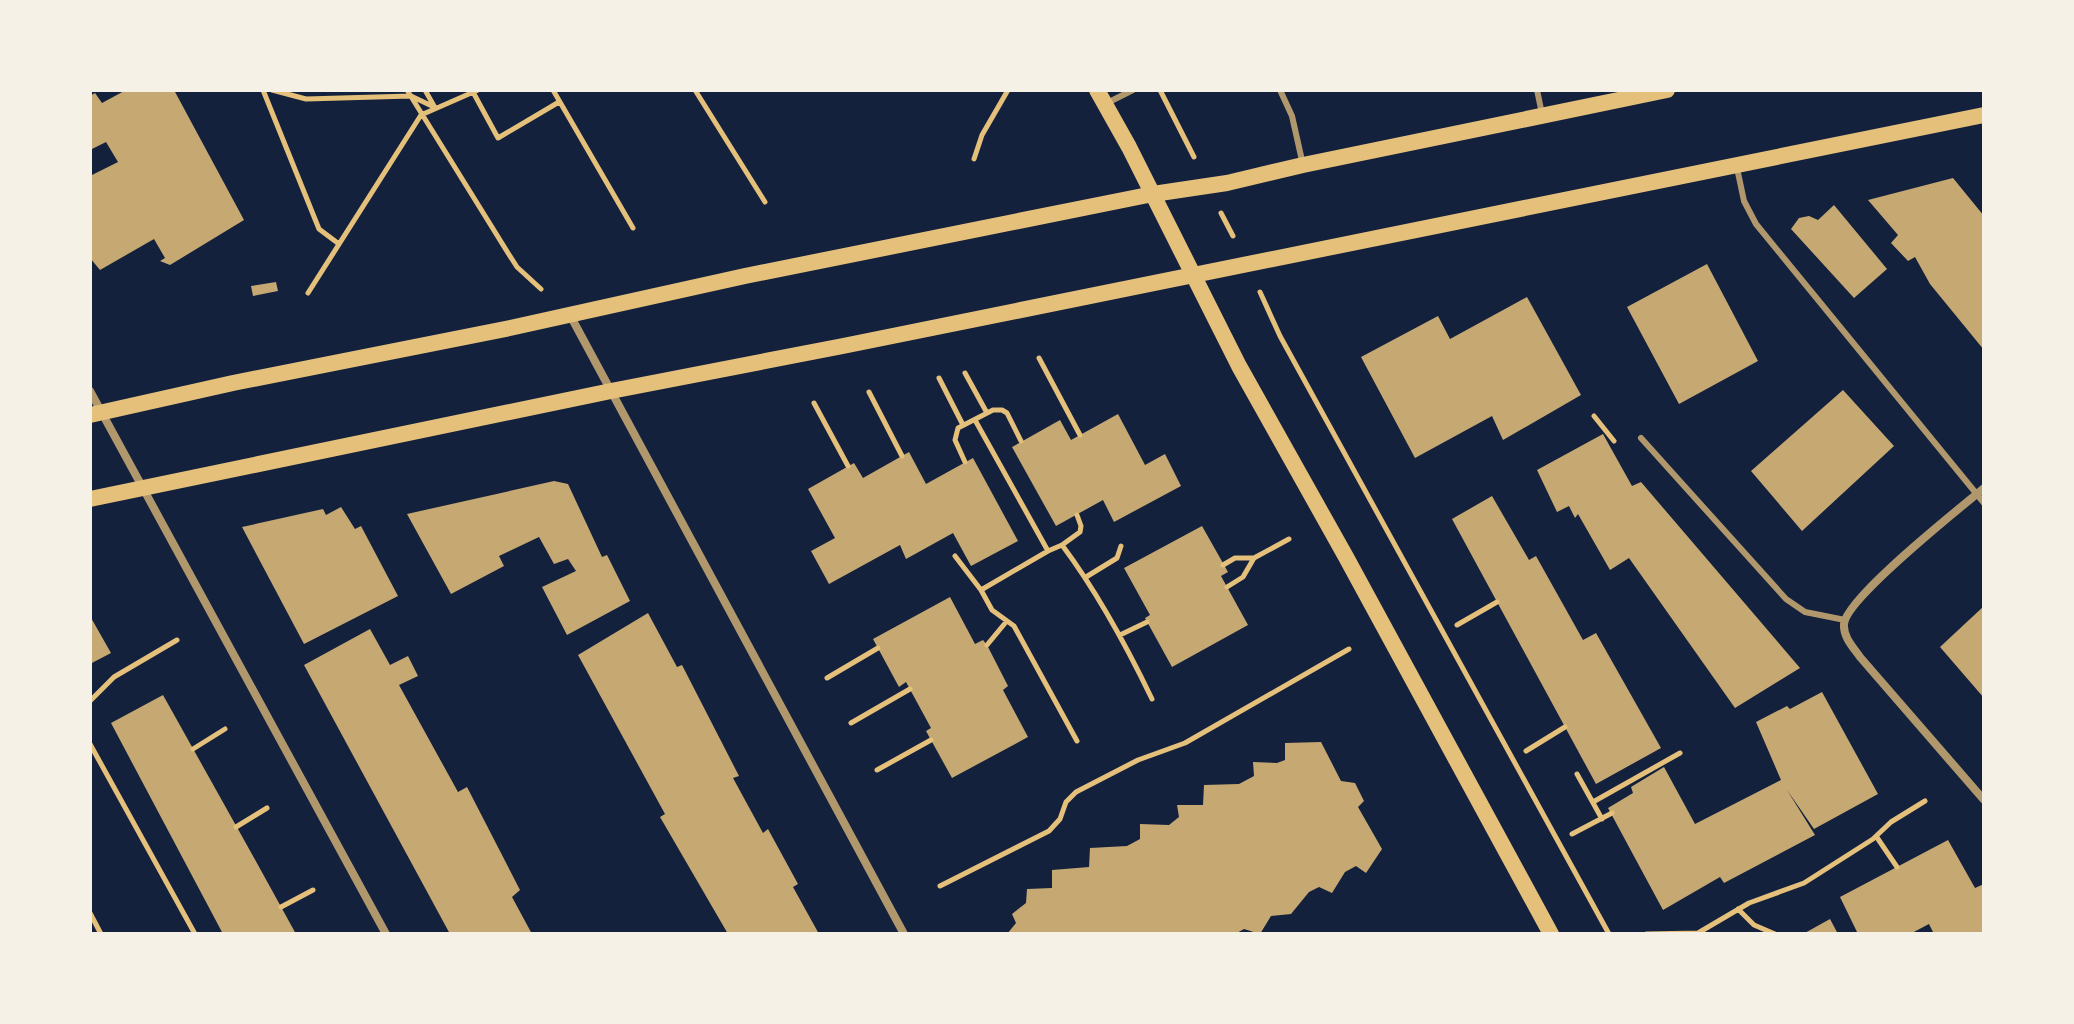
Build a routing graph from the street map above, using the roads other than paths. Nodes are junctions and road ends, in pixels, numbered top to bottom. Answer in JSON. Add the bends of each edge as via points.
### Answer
{"nodes":[{"id":1,"x":1133,"y":90,"type":"edge"},
{"id":2,"x":1280,"y":90,"type":"edge"},
{"id":3,"x":1537,"y":90,"type":"edge"},
{"id":4,"x":1667,"y":90,"type":"edge"},
{"id":5,"x":1101,"y":97,"type":"edge"},
{"id":6,"x":1542,"y":115,"type":"junction"},
{"id":7,"x":1981,"y":120,"type":"edge"},
{"id":8,"x":1736,"y":164,"type":"junction"},
{"id":9,"x":1303,"y":165,"type":"junction"},
{"id":10,"x":1153,"y":194,"type":"junction"},
{"id":11,"x":1194,"y":275,"type":"junction"},
{"id":12,"x":569,"y":314,"type":"junction"},
{"id":13,"x":90,"y":391,"type":"edge"},
{"id":14,"x":611,"y":391,"type":"junction"},
{"id":15,"x":96,"y":414,"type":"edge"},
{"id":16,"x":1641,"y":438,"type":"dead end"},
{"id":17,"x":143,"y":488,"type":"junction"},
{"id":18,"x":1980,"y":491,"type":"edge"},
{"id":19,"x":90,"y":499,"type":"edge"},
{"id":20,"x":1984,"y":503,"type":"edge"},
{"id":21,"x":1845,"y":620,"type":"junction"},
{"id":22,"x":1984,"y":800,"type":"edge"},
{"id":23,"x":386,"y":934,"type":"edge"},
{"id":24,"x":904,"y":934,"type":"edge"},
{"id":25,"x":1551,"y":934,"type":"edge"}],
"edges":[{"from":1,"to":5,"type":"lane"},
{"from":2,"to":9,"type":"lane"},
{"from":3,"to":6,"type":"lane"},
{"from":4,"to":6,"type":"main road"},
{"from":5,"to":10,"type":"main road"},
{"from":6,"to":9,"type":"main road"},
{"from":7,"to":8,"type":"main road"},
{"from":8,"to":11,"type":"main road"},
{"from":8,"to":18,"type":"lane","via":[[1744,201],[1756,224]]},
{"from":9,"to":10,"type":"main road"},
{"from":10,"to":11,"type":"main road"},
{"from":10,"to":12,"type":"main road"},
{"from":11,"to":14,"type":"main road"},
{"from":11,"to":25,"type":"main road"},
{"from":12,"to":14,"type":"street"},
{"from":12,"to":15,"type":"main road"},
{"from":13,"to":15,"type":"street"},
{"from":14,"to":17,"type":"main road"},
{"from":14,"to":24,"type":"street"},
{"from":15,"to":17,"type":"street"},
{"from":16,"to":21,"type":"lane","via":[[1786,599],[1805,612]]},
{"from":17,"to":19,"type":"main road"},
{"from":17,"to":23,"type":"street"},
{"from":18,"to":20,"type":"lane"},
{"from":18,"to":21,"type":"street","via":[[1871,586]]},
{"from":21,"to":22,"type":"street","via":[[1846,637],[1860,657]]}]}
